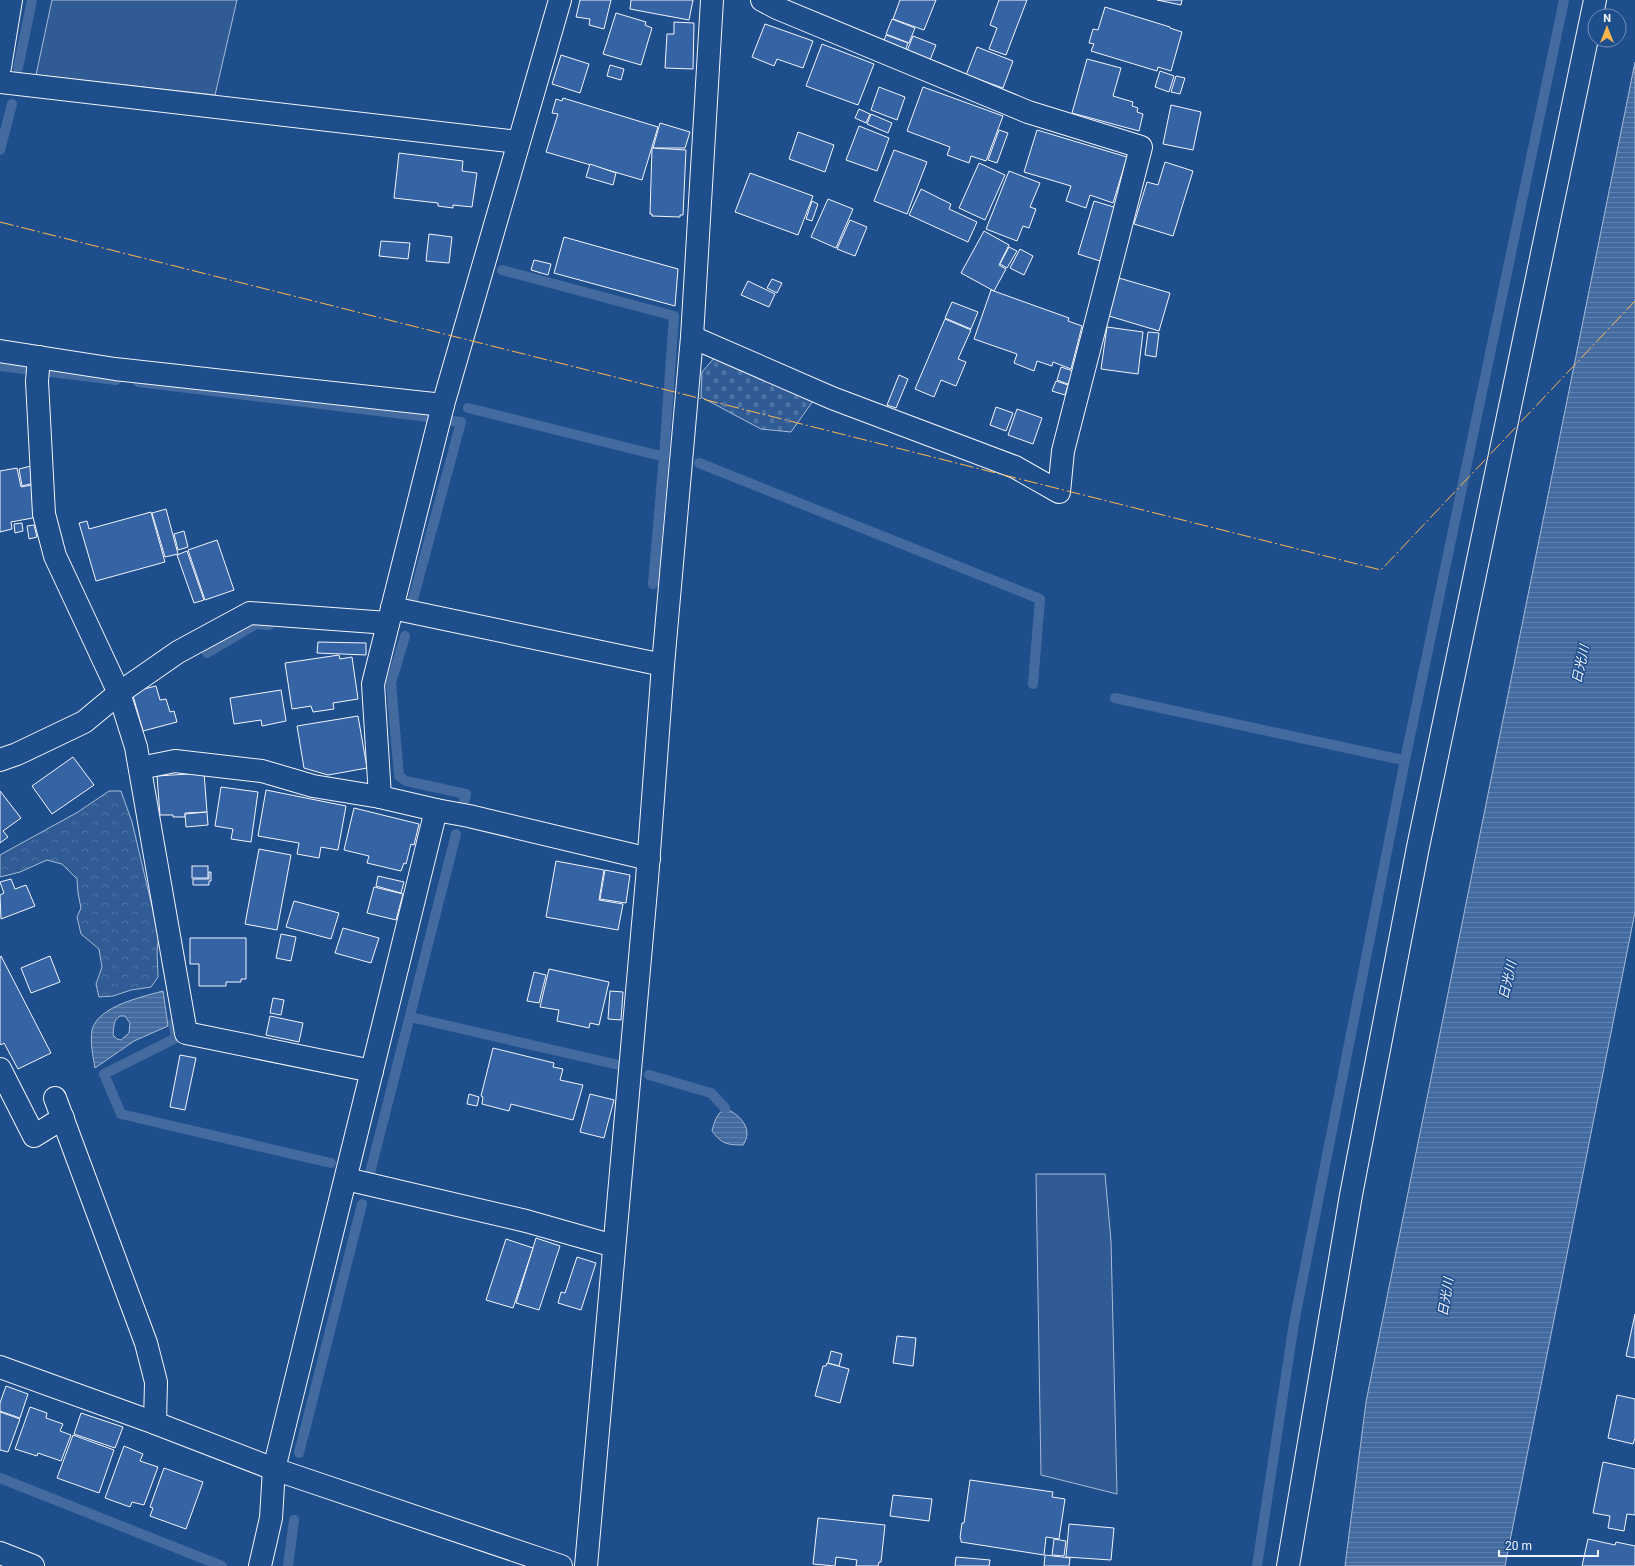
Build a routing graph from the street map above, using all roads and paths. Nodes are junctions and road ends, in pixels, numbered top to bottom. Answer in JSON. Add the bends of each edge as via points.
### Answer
{"nodes":[{"id":1,"x":11,"y":0,"type":"edge"},
{"id":2,"x":560,"y":0,"type":"edge"},
{"id":3,"x":712,"y":0,"type":"edge"},
{"id":4,"x":762,"y":0,"type":"edge"},
{"id":5,"x":1596,"y":0,"type":"edge"},
{"id":6,"x":0,"y":67,"type":"edge"},
{"id":7,"x":0,"y":82,"type":"edge"},
{"id":8,"x":518,"y":142,"type":"junction"},
{"id":9,"x":692,"y":337,"type":"junction"},
{"id":10,"x":0,"y":351,"type":"edge"},
{"id":11,"x":39,"y":357,"type":"junction"},
{"id":12,"x":443,"y":404,"type":"junction"},
{"id":13,"x":390,"y":616,"type":"junction"},
{"id":14,"x":663,"y":665,"type":"junction"},
{"id":15,"x":119,"y":693,"type":"junction"},
{"id":16,"x":0,"y":760,"type":"edge"},
{"id":17,"x":140,"y":768,"type":"junction"},
{"id":18,"x":380,"y":797,"type":"junction"},
{"id":19,"x":436,"y":810,"type":"junction"},
{"id":20,"x":649,"y":859,"type":"junction"},
{"id":21,"x":0,"y":1069,"type":"edge"},
{"id":22,"x":372,"y":1071,"type":"junction"},
{"id":23,"x":346,"y":1179,"type":"junction"},
{"id":24,"x":614,"y":1246,"type":"junction"},
{"id":25,"x":0,"y":1367,"type":"edge"},
{"id":26,"x":155,"y":1423,"type":"junction"},
{"id":27,"x":274,"y":1469,"type":"junction"},
{"id":28,"x":0,"y":1553,"type":"edge"},
{"id":29,"x":32,"y":1566,"type":"edge"},
{"id":30,"x":260,"y":1566,"type":"edge"},
{"id":31,"x":561,"y":1566,"type":"edge"},
{"id":32,"x":586,"y":1566,"type":"edge"},
{"id":33,"x":1288,"y":1566,"type":"edge"}],
"edges":[{"from":1,"to":6,"type":"street"},
{"from":2,"to":8,"type":"street"},
{"from":3,"to":9,"type":"street"},
{"from":4,"to":9,"type":"street","via":[[1028,112],[1141,147],[1063,451],[1059,492],[1015,467],[832,398]]},
{"from":5,"to":33,"type":"street","via":[[1418,847],[1351,1195]]},
{"from":7,"to":8,"type":"street"},
{"from":8,"to":12,"type":"street"},
{"from":9,"to":14,"type":"street"},
{"from":10,"to":11,"type":"street"},
{"from":11,"to":12,"type":"street","via":[[115,369]]},
{"from":11,"to":15,"type":"street","via":[[37,381],[44,514],[55,556]]},
{"from":12,"to":13,"type":"street"},
{"from":13,"to":14,"type":"street"},
{"from":13,"to":15,"type":"street","via":[[250,613],[178,652]]},
{"from":13,"to":18,"type":"street","via":[[373,684]]},
{"from":14,"to":20,"type":"street"},
{"from":15,"to":16,"type":"street","via":[[84,722]]},
{"from":15,"to":17,"type":"street"},
{"from":17,"to":18,"type":"street","via":[[175,761],[262,772],[313,786]]},
{"from":17,"to":22,"type":"street","via":[[186,1033]]},
{"from":18,"to":19,"type":"street"},
{"from":19,"to":20,"type":"street"},
{"from":19,"to":22,"type":"street"},
{"from":20,"to":24,"type":"street"},
{"from":21,"to":26,"type":"street","via":[[34,1136],[59,1108],[146,1343],[156,1382]]},
{"from":22,"to":23,"type":"street"},
{"from":23,"to":24,"type":"street","via":[[526,1221]]},
{"from":23,"to":27,"type":"street"},
{"from":24,"to":32,"type":"street"},
{"from":25,"to":26,"type":"street"},
{"from":26,"to":27,"type":"street"},
{"from":27,"to":30,"type":"street","via":[[271,1518]]},
{"from":27,"to":31,"type":"street"},
{"from":28,"to":29,"type":"street"}]}
